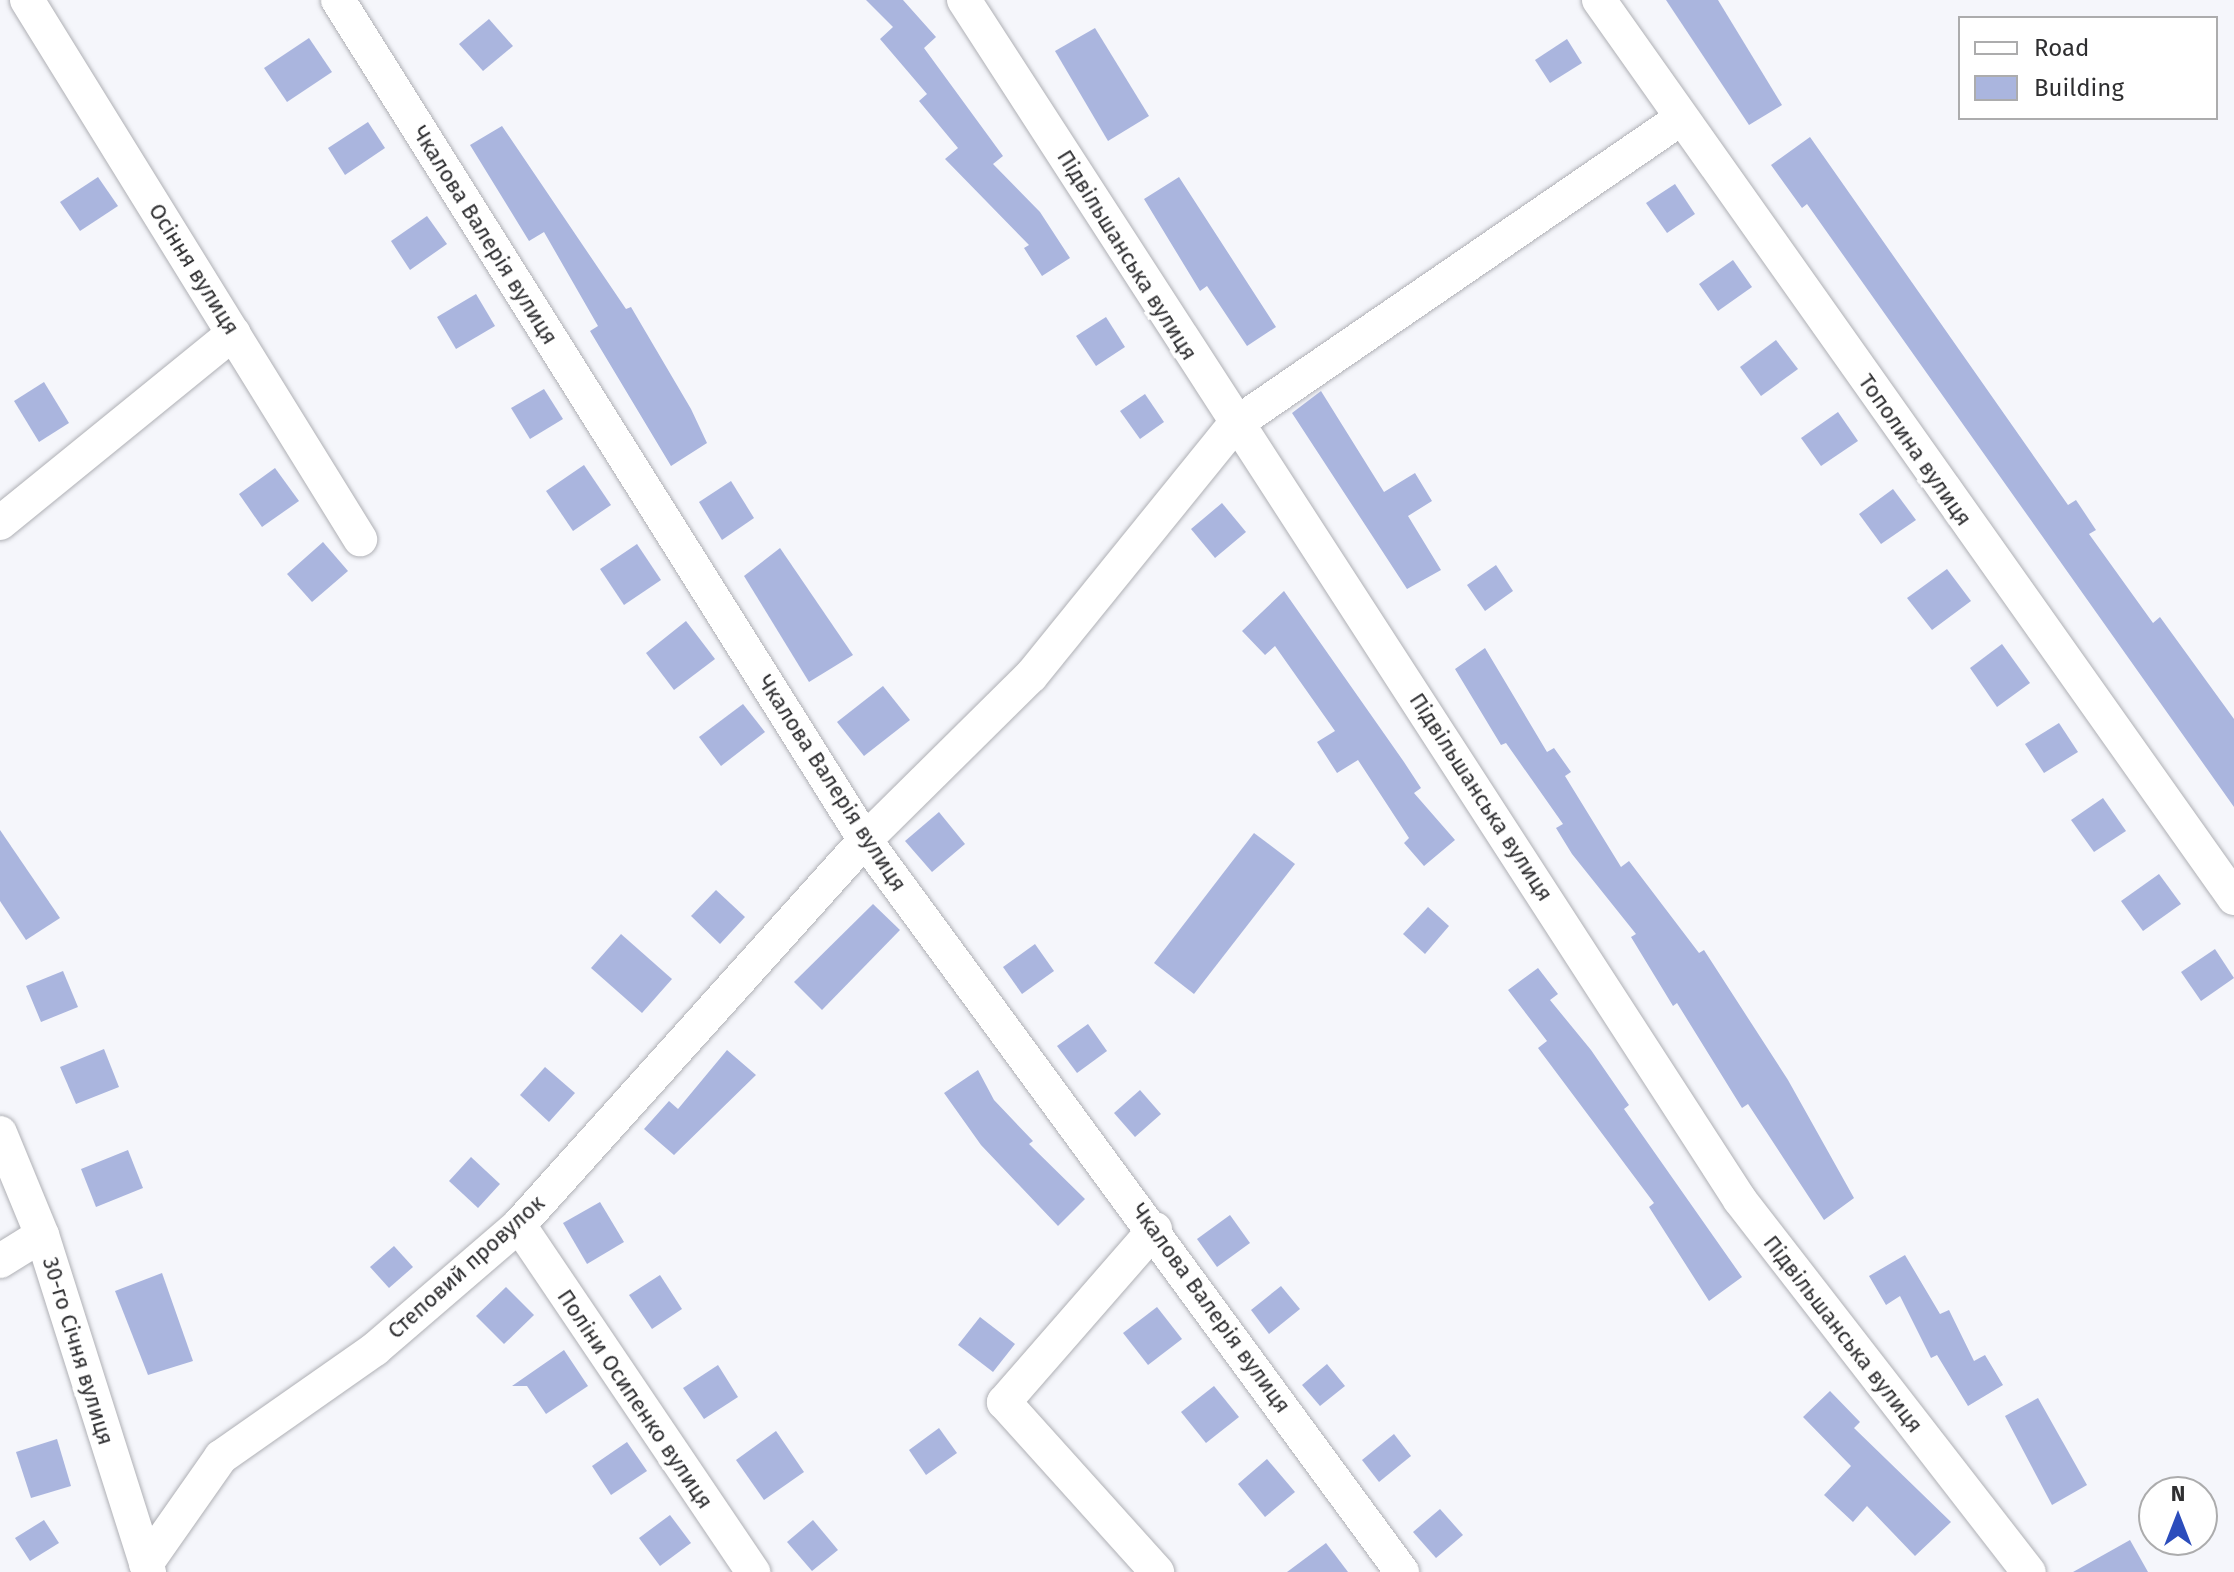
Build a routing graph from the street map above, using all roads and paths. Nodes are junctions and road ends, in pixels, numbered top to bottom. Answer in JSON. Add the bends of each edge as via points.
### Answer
{"nodes":[{"id":1,"x":27,"y":0,"type":"edge"},
{"id":2,"x":338,"y":0,"type":"edge"},
{"id":3,"x":964,"y":0,"type":"edge"},
{"id":4,"x":1599,"y":0,"type":"edge"},
{"id":5,"x":1680,"y":119,"type":"junction"},
{"id":6,"x":234,"y":333,"type":"junction"},
{"id":7,"x":1234,"y":425,"type":"junction"},
{"id":8,"x":0,"y":523,"type":"edge"},
{"id":9,"x":360,"y":539,"type":"dead end"},
{"id":10,"x":865,"y":840,"type":"junction"},
{"id":11,"x":2234,"y":898,"type":"edge"},
{"id":12,"x":0,"y":1133,"type":"edge"},
{"id":13,"x":519,"y":1225,"type":"junction"},
{"id":14,"x":1155,"y":1229,"type":"junction"},
{"id":15,"x":42,"y":1235,"type":"junction"},
{"id":16,"x":0,"y":1261,"type":"edge"},
{"id":17,"x":148,"y":1568,"type":"edge"},
{"id":18,"x":753,"y":1572,"type":"edge"},
{"id":19,"x":1157,"y":1572,"type":"edge"},
{"id":20,"x":1402,"y":1572,"type":"edge"},
{"id":21,"x":2029,"y":1572,"type":"edge"}],
"edges":[{"from":1,"to":6,"type":"street","name":"Осіння вулиця"},
{"from":2,"to":10,"type":"street","name":"Чкалова Валерія вулиця"},
{"from":3,"to":7,"type":"street","name":"Підвільшанська вулиця"},
{"from":4,"to":5,"type":"street","name":"Тополина вулиця"},
{"from":5,"to":7,"type":"street","name":"Степовий провулок"},
{"from":5,"to":11,"type":"street","name":"Тополина вулиця"},
{"from":6,"to":8,"type":"street"},
{"from":6,"to":9,"type":"street","name":"Осіння вулиця"},
{"from":7,"to":10,"type":"street","name":"Степовий провулок","via":[[1031,676]]},
{"from":7,"to":21,"type":"street","name":"Підвільшанська вулиця","via":[[1408,683],[1740,1200]]},
{"from":10,"to":13,"type":"street","name":"Степовий провулок"},
{"from":10,"to":14,"type":"street","name":"Чкалова Валерія вулиця"},
{"from":12,"to":15,"type":"street","name":"30-го Січня вулиця"},
{"from":13,"to":17,"type":"street","name":"Степовий провулок","via":[[375,1349],[221,1457]]},
{"from":13,"to":18,"type":"street","name":"Поліни Осипенко вулиця"},
{"from":14,"to":19,"type":"street","via":[[1004,1402]]},
{"from":14,"to":20,"type":"street","name":"Чкалова Валерія вулиця"},
{"from":15,"to":16,"type":"street"},
{"from":15,"to":17,"type":"street","name":"30-го Січня вулиця"}]}
